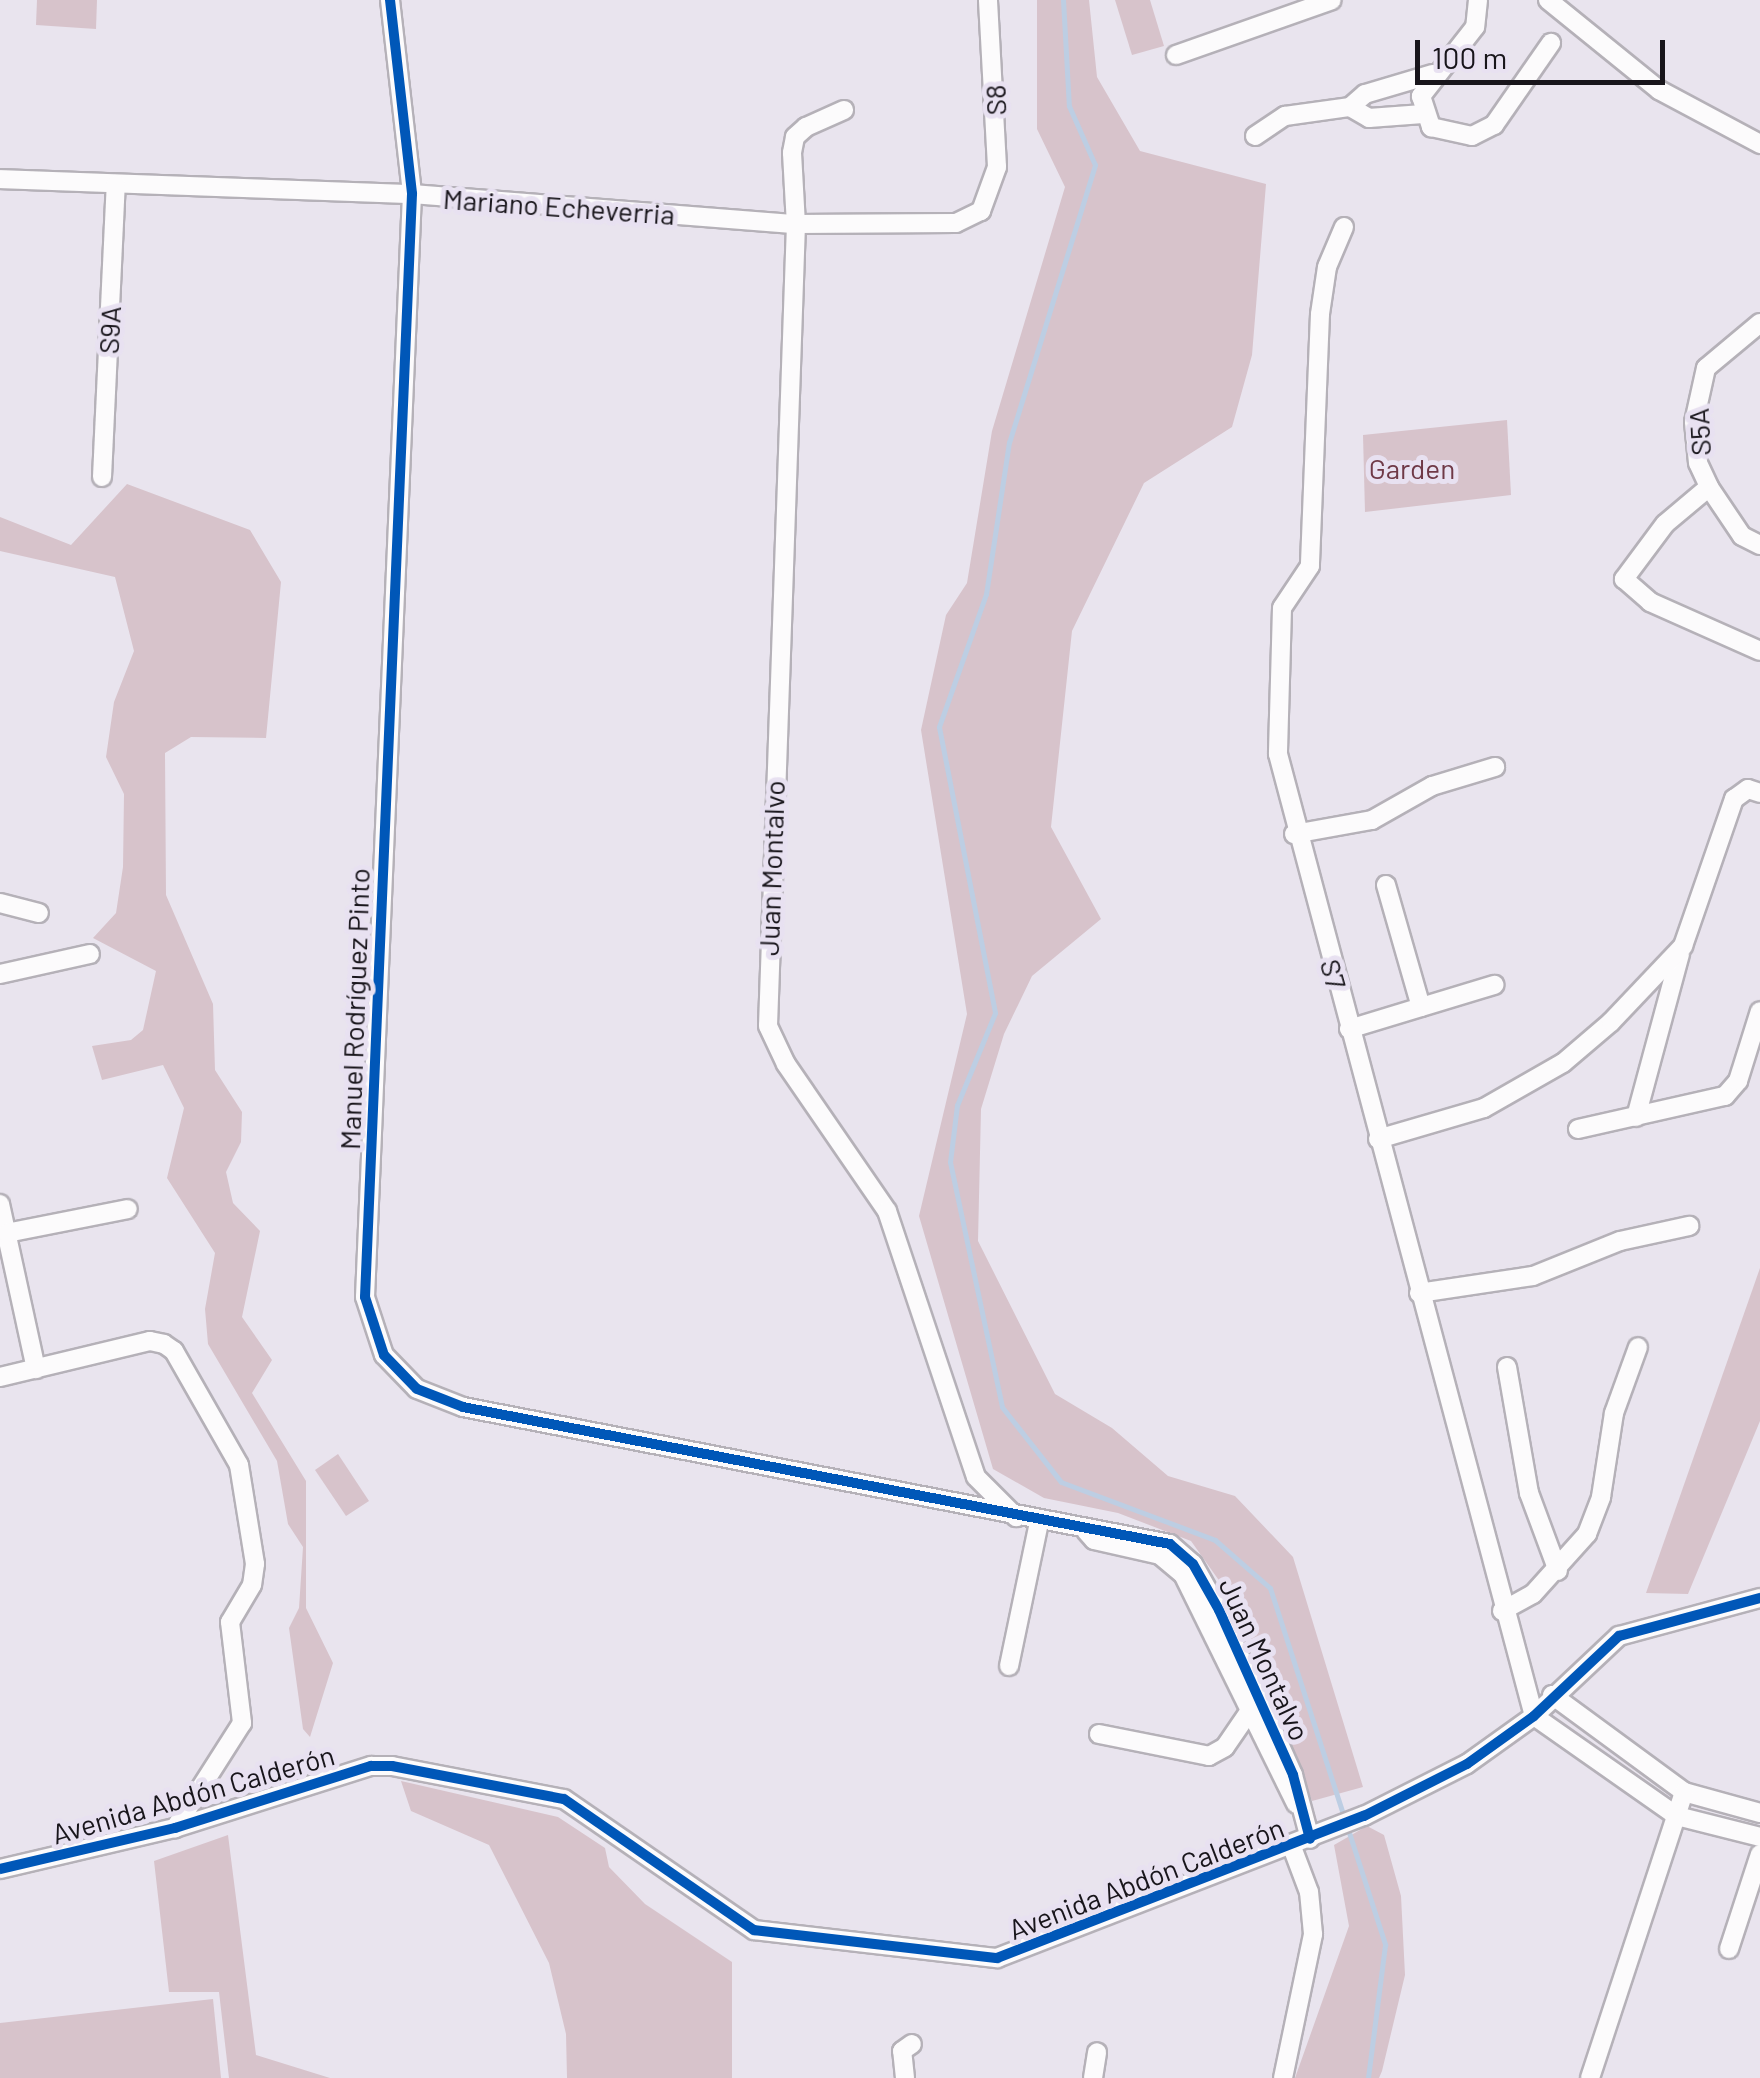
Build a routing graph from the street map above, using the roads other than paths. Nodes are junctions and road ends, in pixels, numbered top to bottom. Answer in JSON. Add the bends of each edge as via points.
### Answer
{"nodes":[{"id":1,"x":390,"y":0,"type":"edge"},
{"id":2,"x":988,"y":0,"type":"edge"},
{"id":3,"x":1332,"y":0,"type":"edge"},
{"id":4,"x":1478,"y":0,"type":"edge"},
{"id":5,"x":1548,"y":0,"type":"edge"},
{"id":6,"x":1551,"y":43,"type":"dead end"},
{"id":7,"x":1176,"y":55,"type":"dead end"},
{"id":8,"x":1432,"y":74,"type":"junction"},
{"id":9,"x":1350,"y":106,"type":"junction"},
{"id":10,"x":844,"y":110,"type":"dead end"},
{"id":11,"x":1423,"y":114,"type":"junction"},
{"id":12,"x":1255,"y":136,"type":"dead end"},
{"id":13,"x":1760,"y":144,"type":"edge"},
{"id":14,"x":0,"y":178,"type":"edge"},
{"id":15,"x":116,"y":184,"type":"junction"},
{"id":16,"x":412,"y":194,"type":"junction"},
{"id":17,"x":989,"y":199,"type":"joint"},
{"id":18,"x":796,"y":224,"type":"junction"},
{"id":19,"x":1344,"y":226,"type":"dead end"},
{"id":20,"x":1760,"y":323,"type":"edge"},
{"id":21,"x":102,"y":477,"type":"dead end"},
{"id":22,"x":1709,"y":486,"type":"junction"},
{"id":23,"x":1760,"y":545,"type":"edge"},
{"id":24,"x":1760,"y":651,"type":"edge"},
{"id":25,"x":1495,"y":767,"type":"dead end"},
{"id":26,"x":1760,"y":793,"type":"edge"},
{"id":27,"x":1294,"y":834,"type":"junction"},
{"id":28,"x":1386,"y":885,"type":"dead end"},
{"id":29,"x":0,"y":903,"type":"edge"},
{"id":30,"x":38,"y":914,"type":"dead end"},
{"id":31,"x":1682,"y":946,"type":"junction"},
{"id":32,"x":90,"y":954,"type":"dead end"},
{"id":33,"x":0,"y":974,"type":"edge"},
{"id":34,"x":1494,"y":985,"type":"dead end"},
{"id":35,"x":1421,"y":1007,"type":"junction"},
{"id":36,"x":1624,"y":1009,"type":"junction"},
{"id":37,"x":1760,"y":1011,"type":"edge"},
{"id":38,"x":1350,"y":1028,"type":"junction"},
{"id":39,"x":1656,"y":1029,"type":"junction"},
{"id":40,"x":1636,"y":1117,"type":"junction"},
{"id":41,"x":1578,"y":1129,"type":"dead end"},
{"id":42,"x":1378,"y":1139,"type":"junction"},
{"id":43,"x":0,"y":1204,"type":"edge"},
{"id":44,"x":128,"y":1209,"type":"dead end"},
{"id":45,"x":1689,"y":1226,"type":"dead end"},
{"id":46,"x":7,"y":1234,"type":"junction"},
{"id":47,"x":1418,"y":1293,"type":"junction"},
{"id":48,"x":1638,"y":1347,"type":"dead end"},
{"id":49,"x":1507,"y":1367,"type":"dead end"},
{"id":50,"x":36,"y":1369,"type":"junction"},
{"id":51,"x":0,"y":1377,"type":"edge"},
{"id":52,"x":1018,"y":1519,"type":"junction"},
{"id":53,"x":1039,"y":1523,"type":"junction"},
{"id":54,"x":1086,"y":1531,"type":"junction"},
{"id":55,"x":1558,"y":1571,"type":"junction"},
{"id":56,"x":1760,"y":1598,"type":"edge"},
{"id":57,"x":1502,"y":1611,"type":"junction"},
{"id":58,"x":1009,"y":1666,"type":"dead end"},
{"id":59,"x":1552,"y":1695,"type":"junction"},
{"id":60,"x":1249,"y":1712,"type":"junction"},
{"id":61,"x":1534,"y":1716,"type":"junction"},
{"id":62,"x":1100,"y":1734,"type":"dead end"},
{"id":63,"x":1684,"y":1792,"type":"junction"},
{"id":64,"x":1299,"y":1808,"type":"junction"},
{"id":65,"x":1760,"y":1812,"type":"edge"},
{"id":66,"x":1676,"y":1816,"type":"junction"},
{"id":67,"x":176,"y":1828,"type":"junction"},
{"id":68,"x":1318,"y":1836,"type":"junction"},
{"id":69,"x":1760,"y":1838,"type":"edge"},
{"id":70,"x":1292,"y":1847,"type":"junction"},
{"id":71,"x":1760,"y":1854,"type":"edge"},
{"id":72,"x":0,"y":1869,"type":"edge"},
{"id":73,"x":1728,"y":1949,"type":"dead end"},
{"id":74,"x":912,"y":2044,"type":"dead end"},
{"id":75,"x":1097,"y":2052,"type":"dead end"},
{"id":76,"x":905,"y":2078,"type":"edge"},
{"id":77,"x":1093,"y":2078,"type":"edge"},
{"id":78,"x":1283,"y":2078,"type":"edge"},
{"id":79,"x":1590,"y":2078,"type":"edge"}],
"edges":[{"from":1,"to":16,"type":"street","name":"Manuel Rodríguez Pinto"},
{"from":2,"to":17,"type":"street","name":"S8","via":[[997,167]]},
{"from":3,"to":7,"type":"street"},
{"from":4,"to":8,"type":"street","via":[[1475,27]]},
{"from":5,"to":13,"type":"street","via":[[1659,90]]},
{"from":6,"to":11,"type":"street","via":[[1494,125],[1472,136],[1450,135]]},
{"from":8,"to":9,"type":"street","via":[[1365,94]]},
{"from":8,"to":11,"type":"street"},
{"from":9,"to":11,"type":"street","via":[[1369,118]]},
{"from":9,"to":12,"type":"street","via":[[1285,116]]},
{"from":10,"to":18,"type":"street","name":"Juan Montalvo","via":[[795,136]]},
{"from":14,"to":15,"type":"street","name":"Mariano Echeverria"},
{"from":15,"to":16,"type":"street","name":"Mariano Echeverria"},
{"from":15,"to":21,"type":"street","name":"S9A"},
{"from":16,"to":18,"type":"street","name":"Mariano Echeverria"},
{"from":16,"to":52,"type":"street","name":"Manuel Rodríguez Pinto","via":[[365,1297],[378,1342],[418,1389],[463,1407]]},
{"from":17,"to":18,"type":"street","name":"Mariano Echeverria","via":[[969,220],[956,223]]},
{"from":18,"to":52,"type":"street","name":"Juan Montalvo","via":[[768,1026],[786,1064],[886,1211],[976,1478]]},
{"from":19,"to":27,"type":"street","name":"S7","via":[[1320,314],[1310,566],[1282,608],[1278,754]]},
{"from":20,"to":22,"type":"street","name":"S5A","via":[[1706,368],[1697,394],[1698,463]]},
{"from":22,"to":23,"type":"street","name":"S5A","via":[[1742,536]]},
{"from":22,"to":24,"type":"street","via":[[1655,535],[1624,579],[1650,602]]},
{"from":25,"to":27,"type":"street","via":[[1432,786],[1372,820]]},
{"from":26,"to":31,"type":"street","via":[[1748,789],[1734,799]]},
{"from":27,"to":38,"type":"street","name":"S7"},
{"from":28,"to":35,"type":"street"},
{"from":29,"to":30,"type":"street"},
{"from":31,"to":36,"type":"street"},
{"from":31,"to":39,"type":"street"},
{"from":32,"to":33,"type":"street"},
{"from":34,"to":35,"type":"street"},
{"from":35,"to":38,"type":"street"},
{"from":36,"to":39,"type":"street","via":[[1647,1015]]},
{"from":36,"to":42,"type":"street","via":[[1563,1062],[1484,1108]]},
{"from":37,"to":40,"type":"street","via":[[1730,1092]]},
{"from":38,"to":42,"type":"street","name":"S7"},
{"from":39,"to":40,"type":"street"},
{"from":40,"to":41,"type":"street"},
{"from":42,"to":47,"type":"street","name":"S7"},
{"from":43,"to":46,"type":"street"},
{"from":44,"to":46,"type":"street"},
{"from":45,"to":47,"type":"street","via":[[1620,1241],[1533,1276]]},
{"from":46,"to":50,"type":"street"},
{"from":47,"to":57,"type":"street","name":"S7"},
{"from":48,"to":55,"type":"street","via":[[1614,1413],[1601,1497],[1587,1534]]},
{"from":49,"to":55,"type":"street","via":[[1529,1493]]},
{"from":50,"to":51,"type":"street"},
{"from":50,"to":67,"type":"street","via":[[150,1341],[164,1344],[239,1465],[255,1564],[252,1585],[230,1622],[242,1724]]},
{"from":52,"to":53,"type":"street","name":"Juan Montalvo"},
{"from":53,"to":54,"type":"street","name":"Juan Montalvo"},
{"from":53,"to":58,"type":"street"},
{"from":54,"to":60,"type":"street","name":"Juan Montalvo","via":[[1094,1540],[1160,1555],[1183,1574]]},
{"from":54,"to":64,"type":"street","name":"Juan Montalvo","via":[[1096,1526],[1150,1536],[1193,1564],[1293,1775]]},
{"from":55,"to":57,"type":"street"},
{"from":56,"to":59,"type":"street","name":"Avenida Abdón Calderón","via":[[1619,1636]]},
{"from":57,"to":61,"type":"street","name":"S7"},
{"from":59,"to":61,"type":"street","name":"Avenida Abdón Calderón"},
{"from":59,"to":63,"type":"street"},
{"from":60,"to":62,"type":"street","via":[[1225,1747],[1209,1756]]},
{"from":60,"to":64,"type":"street","name":"Juan Montalvo"},
{"from":61,"to":66,"type":"street"},
{"from":61,"to":68,"type":"street","name":"Avenida Abdón Calderón","via":[[1466,1764]]},
{"from":63,"to":65,"type":"street"},
{"from":63,"to":66,"type":"street"},
{"from":64,"to":68,"type":"street","name":"Juan Montalvo"},
{"from":66,"to":69,"type":"street"},
{"from":66,"to":79,"type":"street"},
{"from":67,"to":70,"type":"street","name":"Avenida Abdón Calderón","via":[[371,1766],[392,1766],[564,1799],[754,1930],[963,1958],[1031,1949]]},
{"from":67,"to":72,"type":"street","name":"Avenida Abdón Calderón"},
{"from":68,"to":70,"type":"street","name":"Avenida Abdón Calderón"},
{"from":70,"to":78,"type":"street","via":[[1308,1892],[1312,1934]]},
{"from":71,"to":73,"type":"street"},
{"from":74,"to":76,"type":"street","via":[[902,2051]]},
{"from":75,"to":77,"type":"street"}]}
